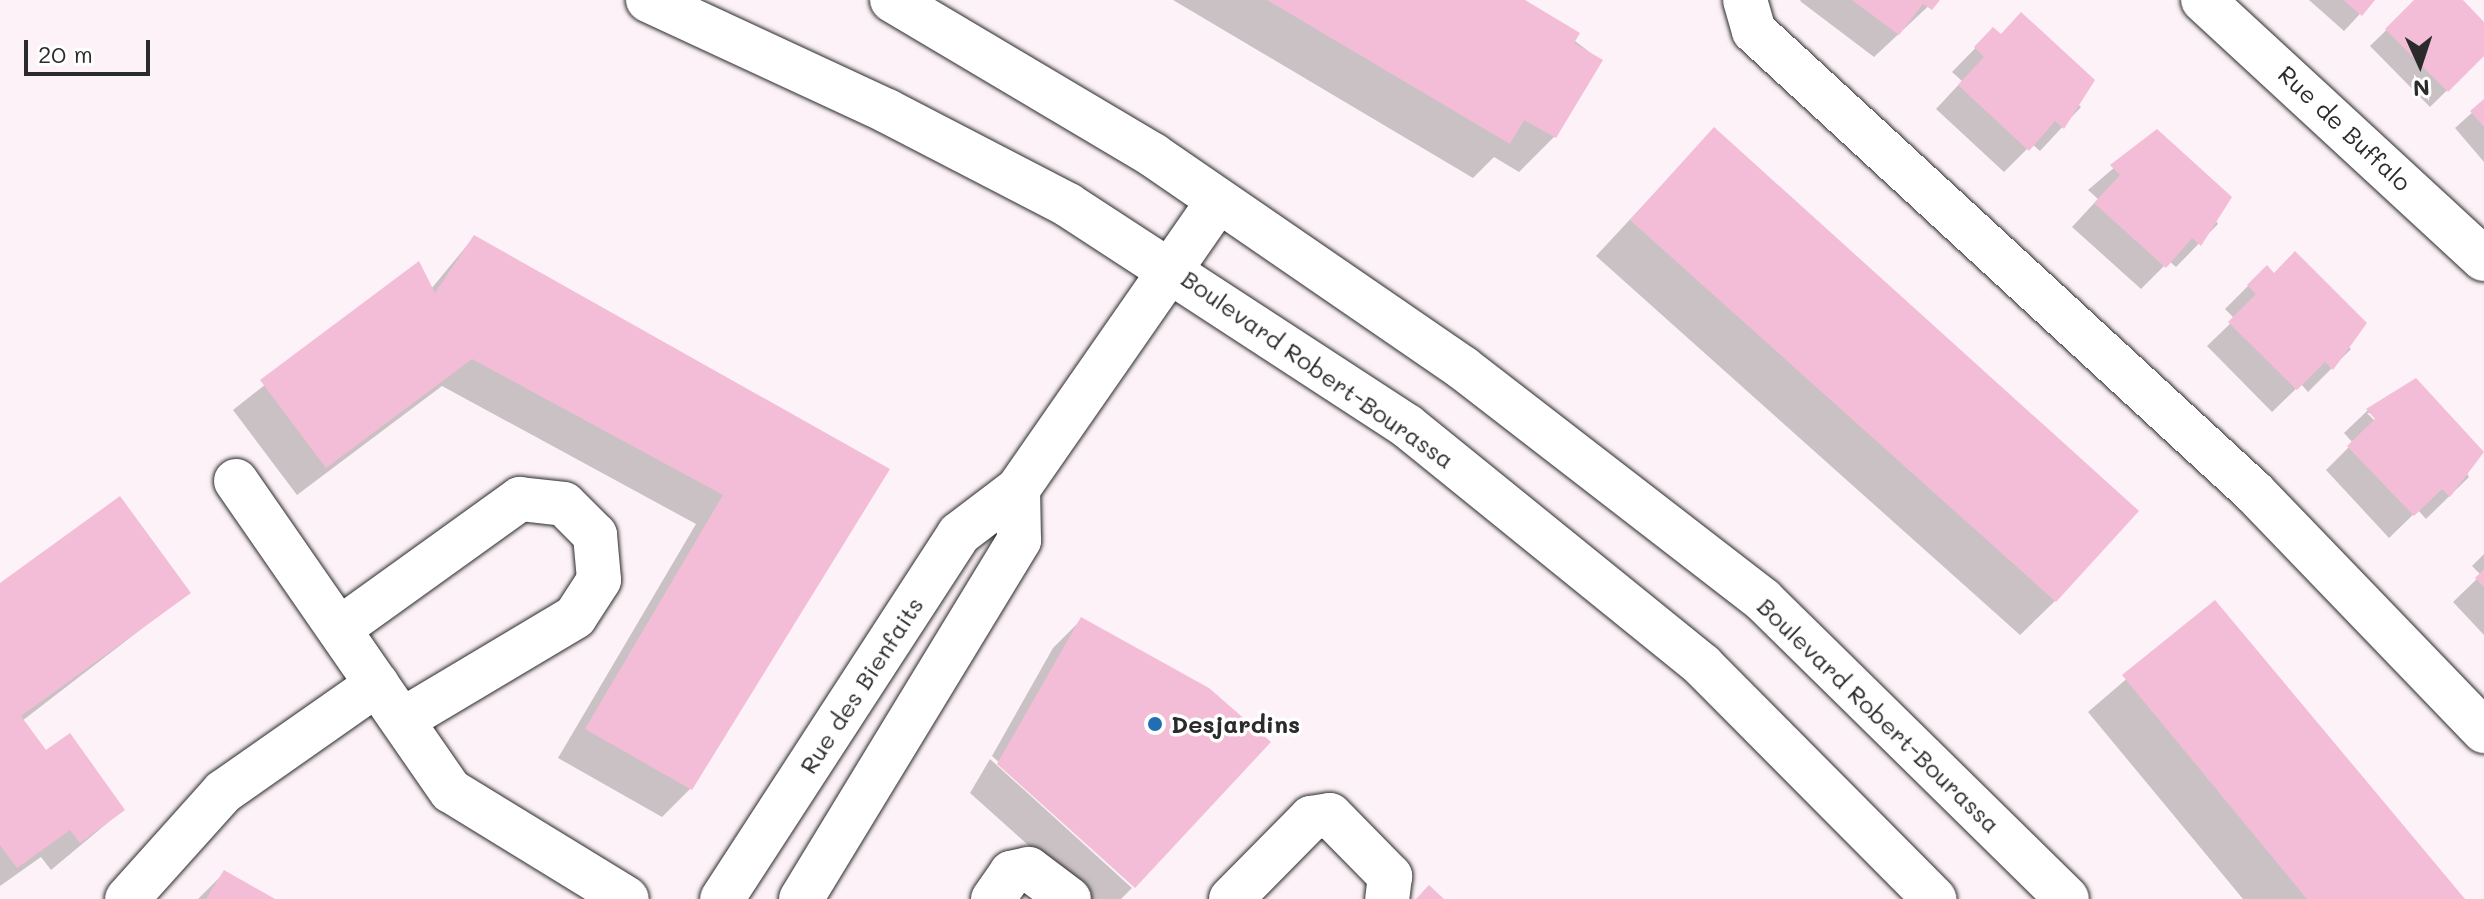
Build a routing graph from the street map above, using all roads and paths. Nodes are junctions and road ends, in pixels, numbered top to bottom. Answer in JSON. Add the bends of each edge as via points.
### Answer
{"nodes":[{"id":1,"x":648,"y":0,"type":"edge"},
{"id":2,"x":892,"y":0,"type":"edge"},
{"id":3,"x":1745,"y":0,"type":"edge"},
{"id":4,"x":2203,"y":0,"type":"edge"},
{"id":5,"x":1218,"y":201,"type":"junction"},
{"id":6,"x":2484,"y":259,"type":"edge"},
{"id":7,"x":1173,"y":267,"type":"junction"},
{"id":8,"x":236,"y":481,"type":"dead end"},
{"id":9,"x":1018,"y":489,"type":"junction"},
{"id":10,"x":339,"y":629,"type":"junction"},
{"id":11,"x":377,"y":684,"type":"junction"},
{"id":12,"x":402,"y":720,"type":"junction"},
{"id":13,"x":2484,"y":731,"type":"edge"},
{"id":14,"x":127,"y":899,"type":"edge"},
{"id":15,"x":627,"y":899,"type":"edge"},
{"id":16,"x":722,"y":899,"type":"edge"},
{"id":17,"x":801,"y":899,"type":"edge"},
{"id":18,"x":993,"y":899,"type":"edge"},
{"id":19,"x":1069,"y":899,"type":"edge"},
{"id":20,"x":1231,"y":899,"type":"edge"},
{"id":21,"x":1387,"y":899,"type":"edge"},
{"id":22,"x":1934,"y":899,"type":"edge"},
{"id":23,"x":2067,"y":899,"type":"edge"}],
"edges":[{"from":1,"to":7,"type":"main road","name":"Boulevard Robert-Bourassa","via":[[887,111]]},
{"from":2,"to":5,"type":"main road","name":"Boulevard Robert-Bourassa"},
{"from":3,"to":13,"type":"main road","via":[[1754,31],[2254,492]]},
{"from":4,"to":6,"type":"main road","name":"Rue de Buffalo"},
{"from":5,"to":7,"type":"main road","name":"Rue des Bienfaits"},
{"from":5,"to":23,"type":"main road","name":"Boulevard Robert-Bourassa","via":[[1463,368],[1763,600]]},
{"from":7,"to":9,"type":"main road","name":"Rue des Bienfaits"},
{"from":7,"to":22,"type":"main road","name":"Boulevard Robert-Bourassa","via":[[1407,426],[1702,665]]},
{"from":8,"to":10,"type":"main road"},
{"from":9,"to":16,"type":"main road","name":"Rue des Bienfaits","via":[[959,534]]},
{"from":9,"to":17,"type":"main road","via":[[1019,540]]},
{"from":10,"to":11,"type":"main road"},
{"from":10,"to":12,"type":"main road","via":[[520,499],[564,504],[595,535],[599,580],[575,617]]},
{"from":11,"to":12,"type":"main road"},
{"from":11,"to":14,"type":"main road","via":[[223,792]]},
{"from":12,"to":15,"type":"main road","via":[[451,791]]},
{"from":18,"to":19,"type":"main road","via":[[1011,873],[1029,869]]},
{"from":20,"to":21,"type":"main road","via":[[1311,818],[1330,815],[1390,876]]}]}
